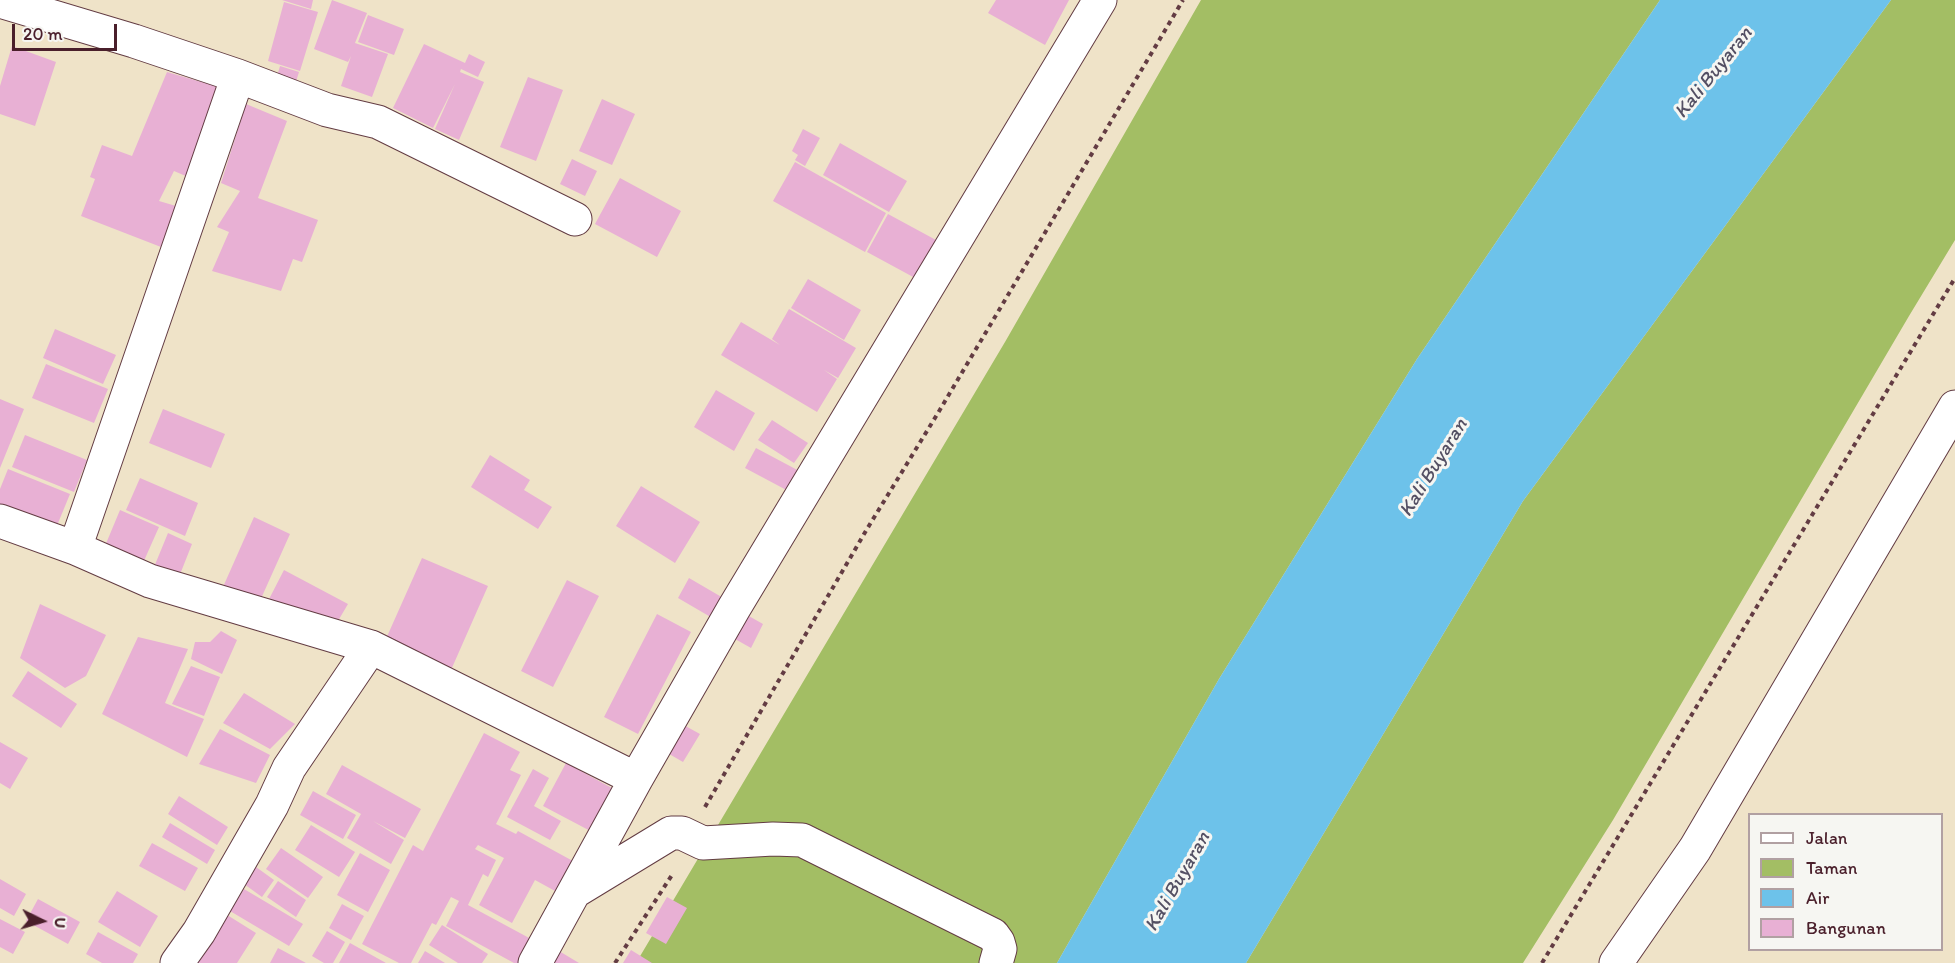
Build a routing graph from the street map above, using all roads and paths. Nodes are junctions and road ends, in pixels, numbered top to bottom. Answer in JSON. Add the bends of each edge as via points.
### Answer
{"nodes":[{"id":1,"x":1100,"y":0,"type":"edge"},
{"id":2,"x":1183,"y":0,"type":"edge"},
{"id":3,"x":0,"y":1,"type":"edge"},
{"id":4,"x":238,"y":76,"type":"junction"},
{"id":5,"x":575,"y":219,"type":"dead end"},
{"id":6,"x":1955,"y":278,"type":"edge"},
{"id":7,"x":1955,"y":407,"type":"edge"},
{"id":8,"x":0,"y":521,"type":"edge"},
{"id":9,"x":75,"y":548,"type":"junction"},
{"id":10,"x":371,"y":647,"type":"junction"},
{"id":11,"x":636,"y":779,"type":"junction"},
{"id":12,"x":693,"y":839,"type":"junction"},
{"id":13,"x":573,"y":893,"type":"junction"},
{"id":14,"x":177,"y":963,"type":"edge"},
{"id":15,"x":535,"y":963,"type":"edge"},
{"id":16,"x":615,"y":963,"type":"edge"},
{"id":17,"x":996,"y":963,"type":"edge"},
{"id":18,"x":1542,"y":963,"type":"edge"},
{"id":19,"x":1616,"y":963,"type":"edge"}],
"edges":[{"from":1,"to":11,"type":"street","via":[[734,608]]},
{"from":2,"to":12,"type":"path","via":[[723,774],[694,828]]},
{"from":3,"to":4,"type":"street"},
{"from":4,"to":5,"type":"street","via":[[327,110],[378,122]]},
{"from":4,"to":9,"type":"street"},
{"from":6,"to":18,"type":"path"},
{"from":7,"to":19,"type":"street","via":[[1695,849]]},
{"from":8,"to":9,"type":"street"},
{"from":9,"to":10,"type":"street","via":[[150,581]]},
{"from":10,"to":11,"type":"street"},
{"from":10,"to":14,"type":"street","via":[[289,768],[272,804]]},
{"from":11,"to":13,"type":"street"},
{"from":12,"to":13,"type":"street","via":[[671,833]]},
{"from":12,"to":16,"type":"path"},
{"from":12,"to":17,"type":"street","via":[[703,843],[802,840],[993,935],[1000,949]]},
{"from":13,"to":15,"type":"street"}]}
